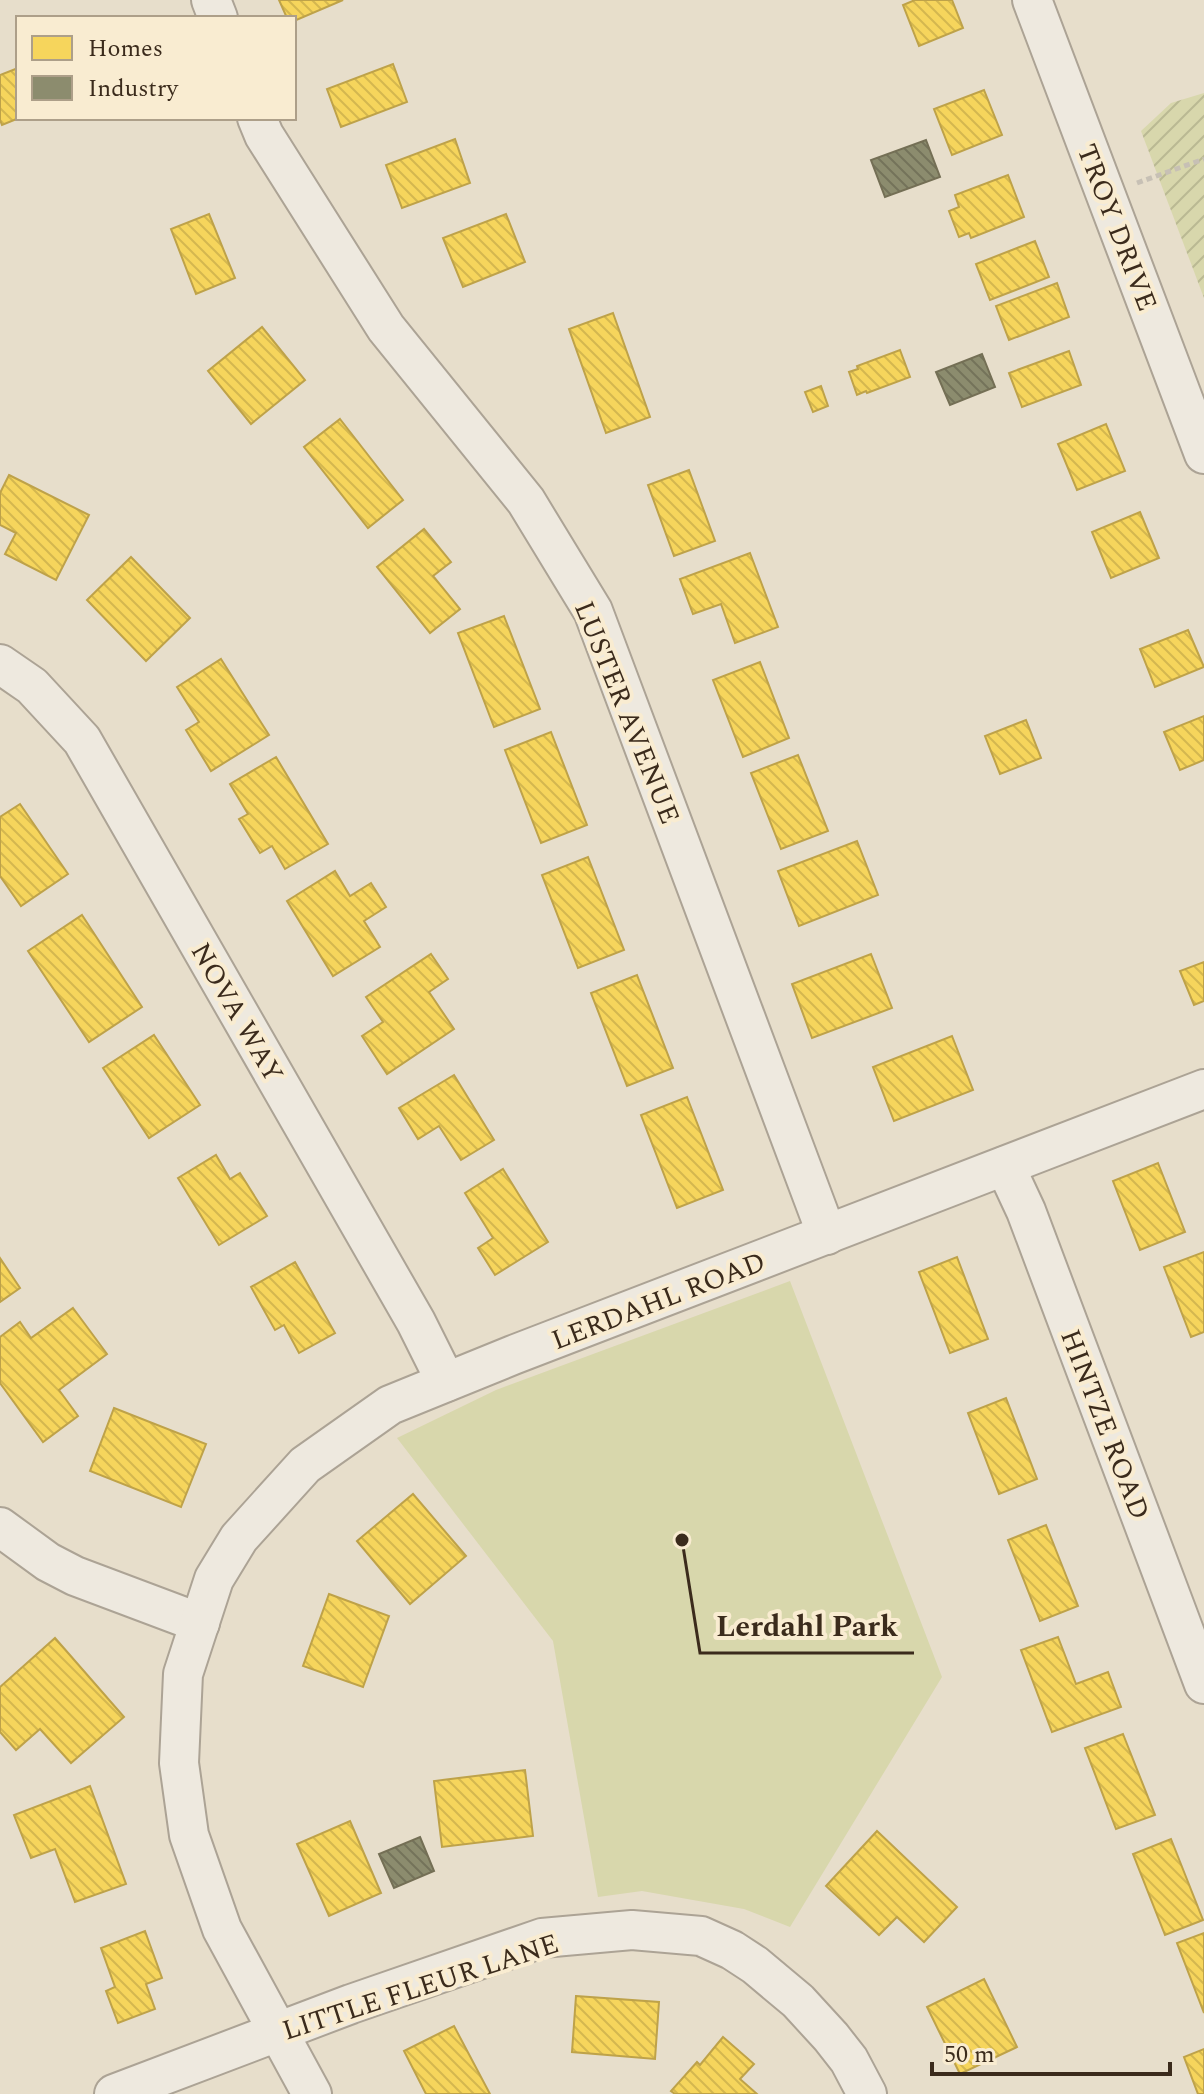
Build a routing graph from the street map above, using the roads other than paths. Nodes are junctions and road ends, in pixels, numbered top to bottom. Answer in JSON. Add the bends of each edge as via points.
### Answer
{"nodes":[{"id":1,"x":1032,"y":0,"type":"edge"},
{"id":2,"x":258,"y":120,"type":"edge"},
{"id":3,"x":1204,"y":454,"type":"edge"},
{"id":4,"x":0,"y":664,"type":"edge"},
{"id":5,"x":1204,"y":1089,"type":"edge"},
{"id":6,"x":1005,"y":1166,"type":"junction"},
{"id":7,"x":827,"y":1235,"type":"junction"},
{"id":8,"x":446,"y":1382,"type":"junction"},
{"id":9,"x":0,"y":1527,"type":"edge"},
{"id":10,"x":200,"y":1623,"type":"junction"},
{"id":11,"x":1204,"y":1684,"type":"edge"},
{"id":12,"x":277,"y":2033,"type":"junction"},
{"id":13,"x":114,"y":2094,"type":"edge"},
{"id":14,"x":312,"y":2094,"type":"edge"},
{"id":15,"x":867,"y":2094,"type":"edge"}],
"edges":[{"from":1,"to":3,"type":"street","name":"TROY DRIVE"},
{"from":2,"to":7,"type":"street","name":"LUSTER AVENUE","via":[[386,328],[526,501],[593,611]]},
{"from":4,"to":8,"type":"street","name":"NOVA WAY","via":[[32,686],[82,740]]},
{"from":5,"to":6,"type":"street","name":"LERDAHL ROAD"},
{"from":6,"to":7,"type":"street","name":"LERDAHL ROAD"},
{"from":6,"to":11,"type":"street","name":"HINTZE ROAD"},
{"from":7,"to":8,"type":"street","name":"LERDAHL ROAD"},
{"from":8,"to":10,"type":"street","name":"LERDAHL ROAD","via":[[390,1405],[305,1465],[239,1538],[214,1579]]},
{"from":9,"to":10,"type":"street","via":[[75,1576]]},
{"from":10,"to":12,"type":"street","name":"LERDAHL ROAD","via":[[183,1674],[179,1748],[189,1835],[222,1929]]},
{"from":12,"to":13,"type":"street","name":"LITTLE FLEUR LANE"},
{"from":12,"to":14,"type":"street","name":"LERDAHL ROAD"},
{"from":12,"to":15,"type":"street","name":"LITTLE FLEUR LANE","via":[[542,1938],[632,1930],[701,1936],[755,1965],[798,2001],[849,2060]]}]}
